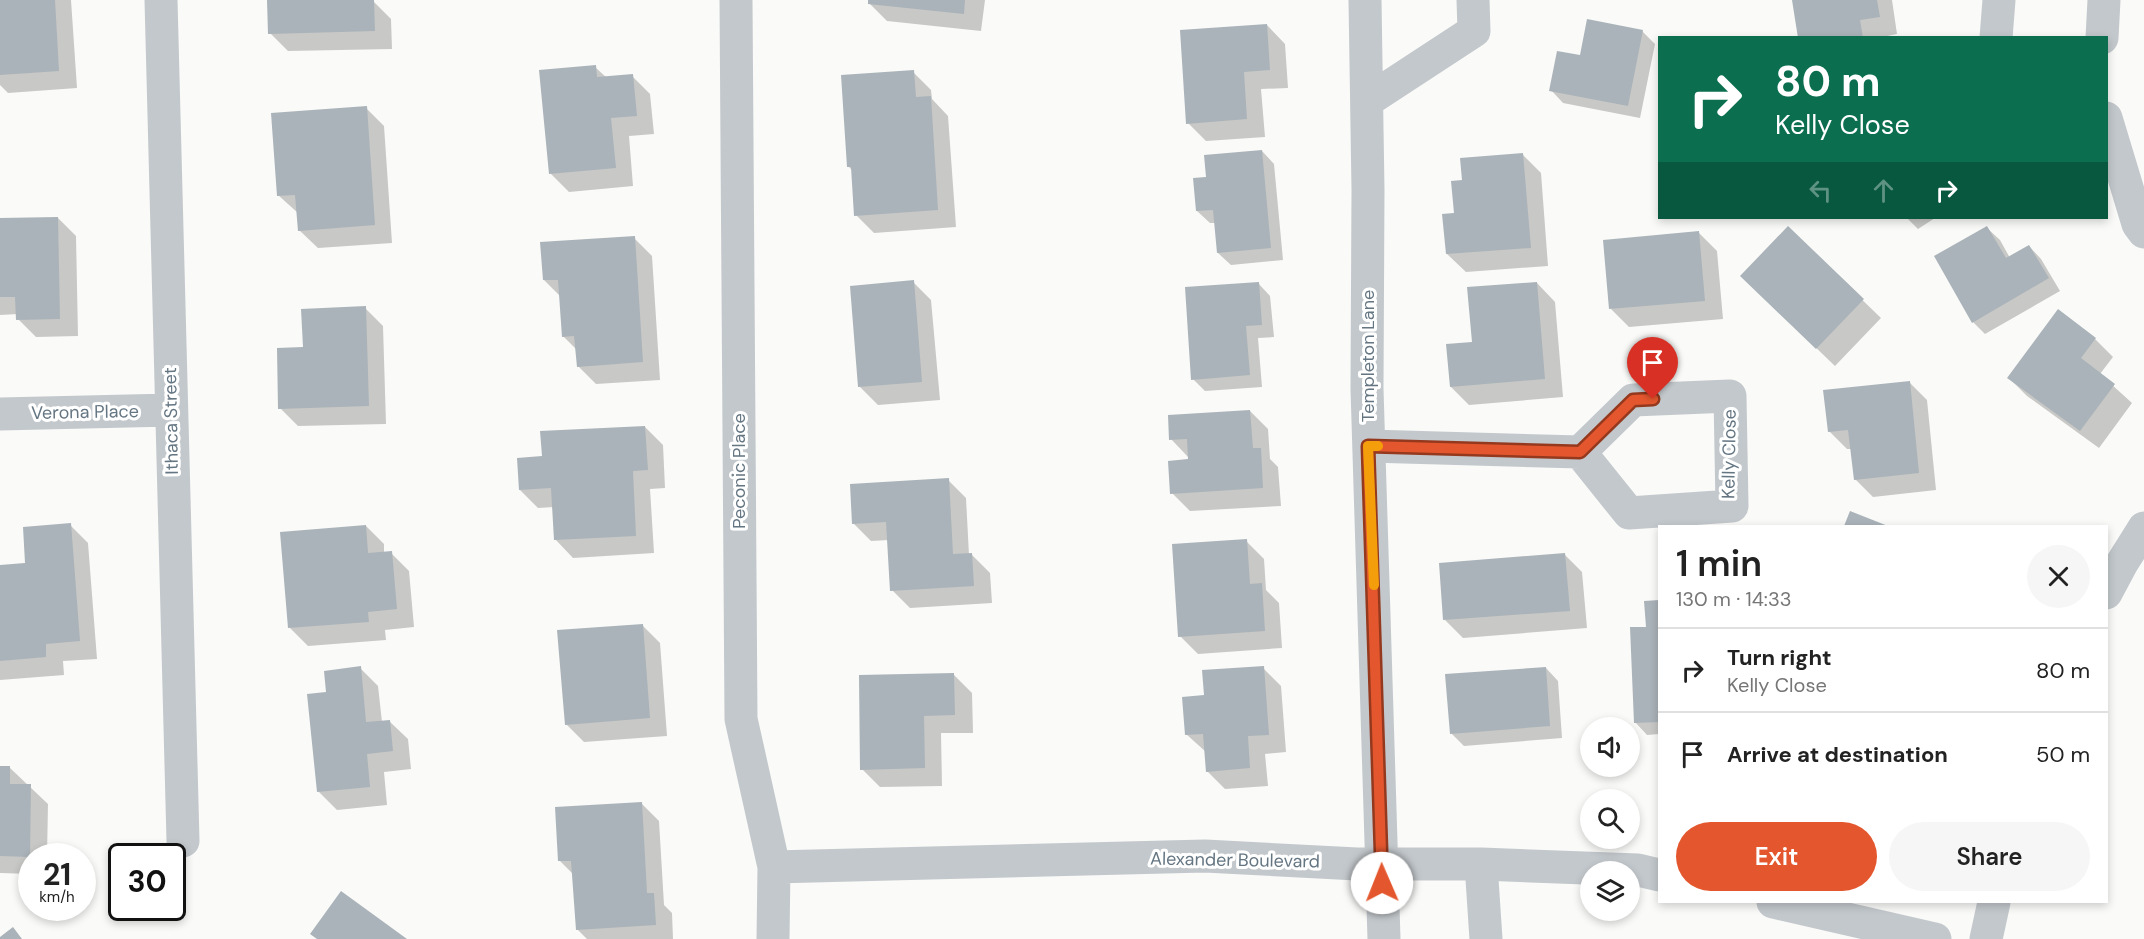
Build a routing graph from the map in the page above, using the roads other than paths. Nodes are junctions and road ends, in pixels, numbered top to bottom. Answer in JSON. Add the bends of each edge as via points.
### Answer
{"nodes":[{"id":1,"x":161,"y":0,"type":"edge"},
{"id":2,"x":736,"y":0,"type":"edge"},
{"id":3,"x":1365,"y":0,"type":"edge"},
{"id":4,"x":1473,"y":0,"type":"edge"},
{"id":5,"x":1999,"y":0,"type":"edge"},
{"id":6,"x":2104,"y":0,"type":"edge"},
{"id":7,"x":1996,"y":36,"type":"edge"},
{"id":8,"x":2102,"y":36,"type":"edge"},
{"id":9,"x":1367,"y":100,"type":"junction"},
{"id":10,"x":2108,"y":125,"type":"edge"},
{"id":11,"x":2144,"y":232,"type":"edge"},
{"id":12,"x":171,"y":410,"type":"junction"},
{"id":13,"x":0,"y":414,"type":"edge"},
{"id":14,"x":1368,"y":446,"type":"junction"},
{"id":15,"x":1580,"y":452,"type":"junction"},
{"id":16,"x":2144,"y":528,"type":"edge"},
{"id":17,"x":2108,"y":589,"type":"edge"},
{"id":18,"x":183,"y":841,"type":"dead end"},
{"id":19,"x":1382,"y":864,"type":"junction"},
{"id":20,"x":1481,"y":864,"type":"junction"},
{"id":21,"x":774,"y":867,"type":"junction"},
{"id":22,"x":1658,"y":875,"type":"edge"},
{"id":23,"x":1777,"y":903,"type":"edge"},
{"id":24,"x":1994,"y":903,"type":"edge"},
{"id":25,"x":774,"y":939,"type":"edge"},
{"id":26,"x":1384,"y":939,"type":"edge"},
{"id":27,"x":1486,"y":939,"type":"edge"},
{"id":28,"x":1935,"y":939,"type":"edge"},
{"id":29,"x":1986,"y":939,"type":"edge"}],
"edges":[{"from":1,"to":12,"type":"street","name":"Ithaca Street"},
{"from":2,"to":21,"type":"street","name":"Peconic Place","via":[[741,719]]},
{"from":3,"to":9,"type":"street","name":"Templeton Lane"},
{"from":4,"to":9,"type":"street","via":[[1474,31]]},
{"from":5,"to":7,"type":"street"},
{"from":6,"to":8,"type":"street"},
{"from":9,"to":14,"type":"street","name":"Templeton Lane"},
{"from":10,"to":11,"type":"street","via":[[2138,224]]},
{"from":12,"to":13,"type":"street","name":"Verona Place"},
{"from":12,"to":18,"type":"street","name":"Ithaca Street"},
{"from":14,"to":15,"type":"street"},
{"from":14,"to":19,"type":"street","name":"Templeton Lane"},
{"from":15,"to":15,"type":"street","name":"Kelly Close","via":[[1629,513],[1732,506],[1730,396],[1633,400]]},
{"from":16,"to":17,"type":"street"},
{"from":19,"to":20,"type":"street","name":"Alexander Boulevard"},
{"from":19,"to":21,"type":"street","name":"Alexander Boulevard","via":[[1205,856]]},
{"from":19,"to":26,"type":"street","name":"Templeton Lane"},
{"from":20,"to":22,"type":"street","name":"Alexander Boulevard","via":[[1638,870]]},
{"from":20,"to":27,"type":"street"},
{"from":21,"to":25,"type":"street","name":"Peconic Place"},
{"from":23,"to":28,"type":"street"},
{"from":24,"to":29,"type":"street"}]}
